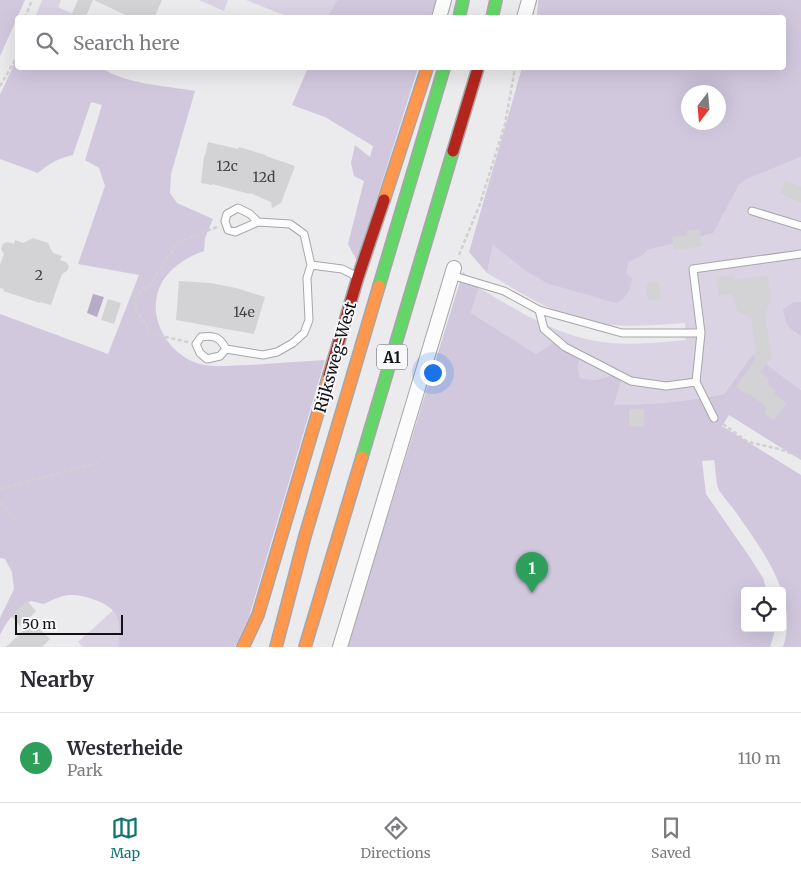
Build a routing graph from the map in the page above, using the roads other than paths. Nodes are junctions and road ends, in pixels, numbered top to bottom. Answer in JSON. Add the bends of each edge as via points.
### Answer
{"nodes":[{"id":1,"x":444,"y":0,"type":"edge"},
{"id":2,"x":463,"y":0,"type":"edge"},
{"id":3,"x":496,"y":0,"type":"edge"},
{"id":4,"x":528,"y":0,"type":"edge"},
{"id":5,"x":441,"y":15,"type":"edge"},
{"id":6,"x":460,"y":15,"type":"edge"},
{"id":7,"x":493,"y":15,"type":"edge"},
{"id":8,"x":525,"y":15,"type":"edge"},
{"id":9,"x":426,"y":70,"type":"edge"},
{"id":10,"x":443,"y":70,"type":"edge"},
{"id":11,"x":477,"y":70,"type":"edge"},
{"id":12,"x":752,"y":211,"type":"dead end"},
{"id":13,"x":258,"y":222,"type":"junction"},
{"id":14,"x":801,"y":226,"type":"edge"},
{"id":15,"x":801,"y":254,"type":"edge"},
{"id":16,"x":311,"y":265,"type":"junction"},
{"id":17,"x":452,"y":272,"type":"joint"},
{"id":18,"x":358,"y":276,"type":"junction"},
{"id":19,"x":539,"y":310,"type":"junction"},
{"id":20,"x":701,"y":333,"type":"junction"},
{"id":21,"x":226,"y":349,"type":"junction"},
{"id":22,"x":696,"y":382,"type":"junction"},
{"id":23,"x":714,"y":418,"type":"road end"},
{"id":24,"x":243,"y":647,"type":"edge"},
{"id":25,"x":276,"y":647,"type":"edge"},
{"id":26,"x":305,"y":647,"type":"edge"},
{"id":27,"x":340,"y":647,"type":"edge"}],
"edges":[{"from":1,"to":5,"type":"street"},
{"from":2,"to":6,"type":"main road"},
{"from":3,"to":7,"type":"main road"},
{"from":4,"to":8,"type":"street"},
{"from":9,"to":18,"type":"main road","name":"Rijksweg-West"},
{"from":10,"to":25,"type":"main road","number":"A1","via":[[305,536]]},
{"from":11,"to":26,"type":"main road","number":"A1"},
{"from":12,"to":14,"type":"lane"},
{"from":13,"to":13,"type":"lane","via":[[235,232],[228,230],[226,224],[227,214],[238,208]]},
{"from":13,"to":16,"type":"lane","via":[[290,224],[304,234]]},
{"from":15,"to":20,"type":"lane","via":[[693,269]]},
{"from":16,"to":18,"type":"lane","via":[[342,269]]},
{"from":16,"to":21,"type":"lane","via":[[307,278],[309,320],[304,333],[277,352],[263,355]]},
{"from":17,"to":19,"type":"lane","via":[[504,291]]},
{"from":17,"to":27,"type":"street"},
{"from":18,"to":24,"type":"main road","name":"Rijksweg-West","via":[[258,615]]},
{"from":19,"to":20,"type":"lane","via":[[622,333]]},
{"from":19,"to":22,"type":"lane","via":[[544,329],[565,347],[631,381],[666,386]]},
{"from":20,"to":22,"type":"lane"},
{"from":21,"to":21,"type":"lane","via":[[220,356],[207,359],[196,344],[201,337],[211,336],[221,340]]},
{"from":22,"to":23,"type":"lane"}]}
